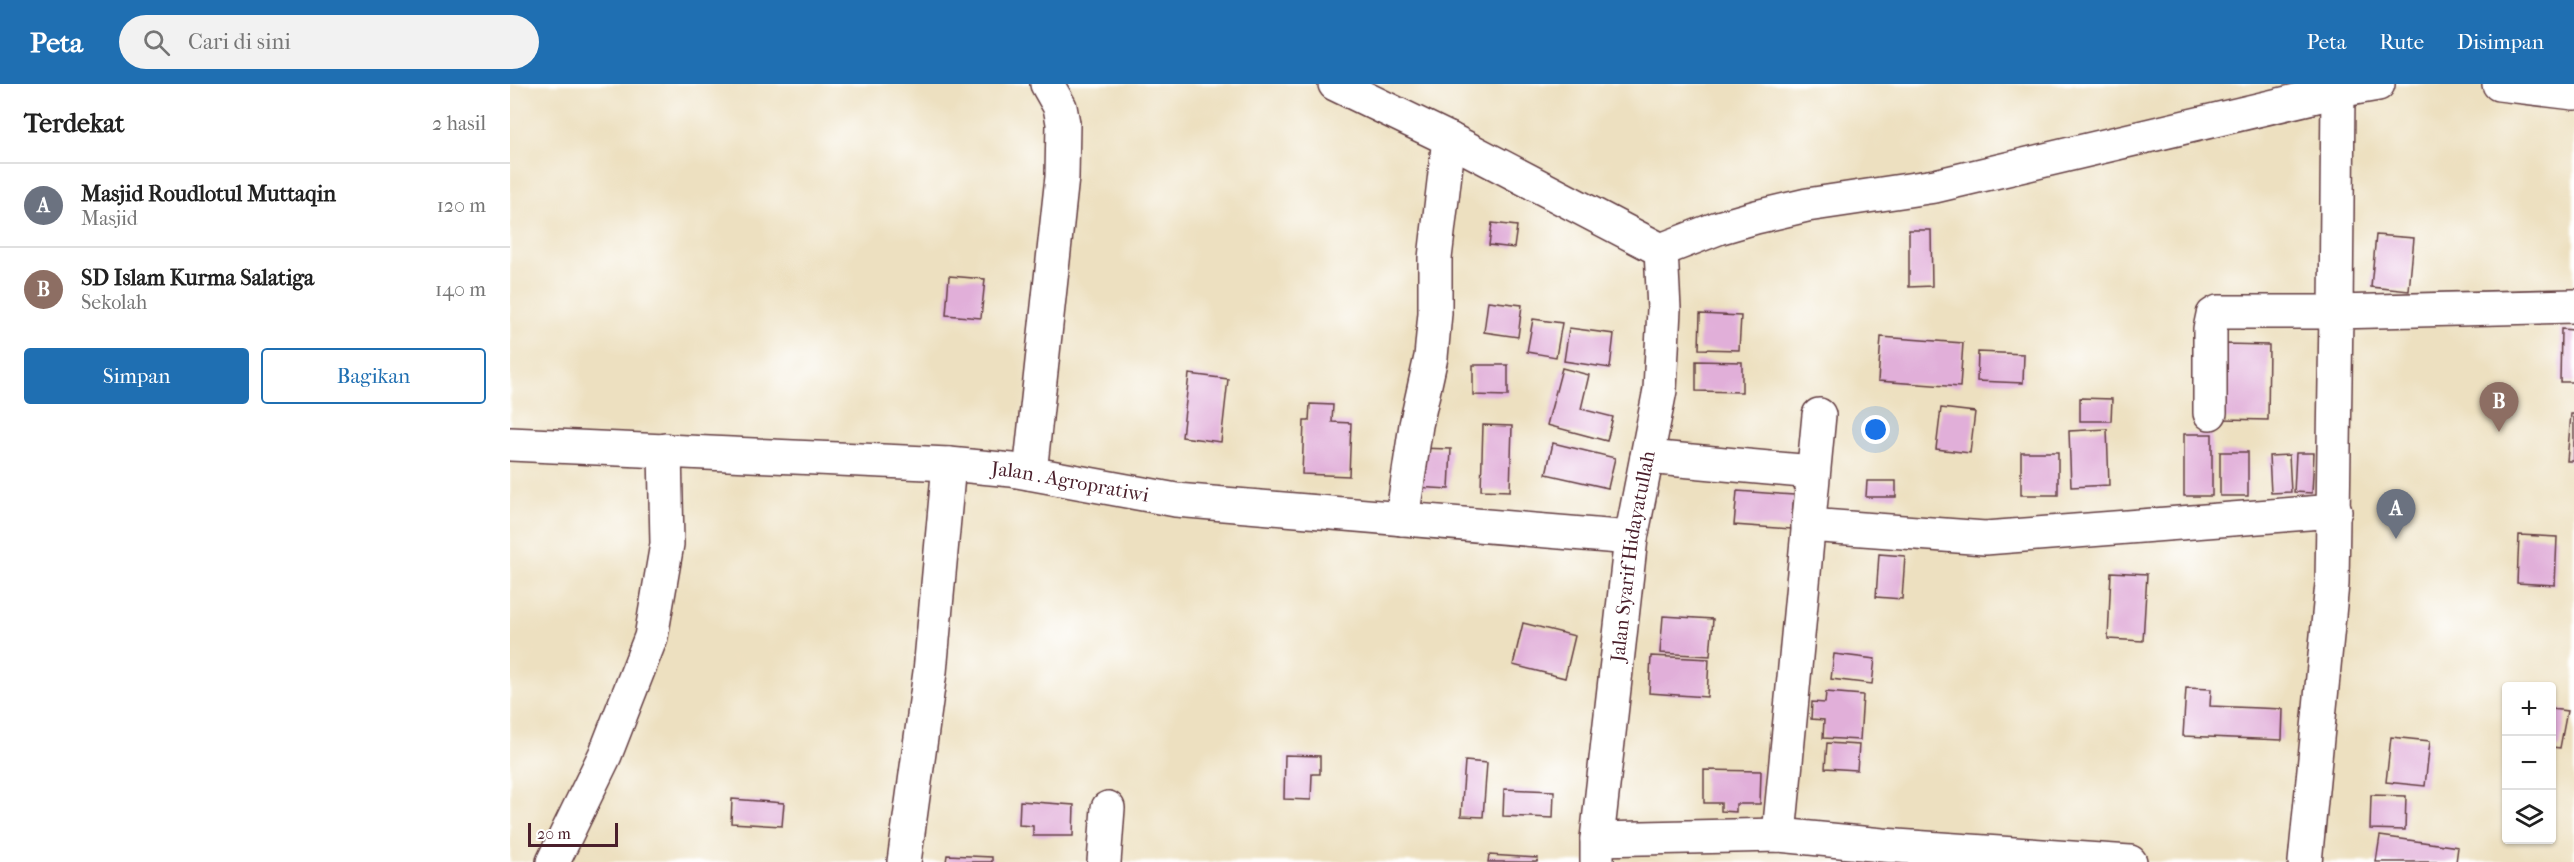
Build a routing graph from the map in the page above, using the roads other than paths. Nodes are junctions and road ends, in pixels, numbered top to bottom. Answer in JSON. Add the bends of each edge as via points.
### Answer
{"nodes":[{"id":1,"x":1047,"y":84,"type":"edge"},
{"id":2,"x":1335,"y":84,"type":"edge"},
{"id":3,"x":2378,"y":84,"type":"edge"},
{"id":4,"x":2499,"y":84,"type":"edge"},
{"id":5,"x":2338,"y":91,"type":"junction"},
{"id":6,"x":2574,"y":93,"type":"edge"},
{"id":7,"x":1449,"y":139,"type":"junction"},
{"id":8,"x":1660,"y":250,"type":"junction"},
{"id":9,"x":2574,"y":306,"type":"edge"},
{"id":10,"x":2336,"y":312,"type":"junction"},
{"id":11,"x":2210,"y":413,"type":"dead end"},
{"id":12,"x":1819,"y":415,"type":"dead end"},
{"id":13,"x":510,"y":444,"type":"edge"},
{"id":14,"x":665,"y":450,"type":"junction"},
{"id":15,"x":1647,"y":457,"type":"junction"},
{"id":16,"x":949,"y":464,"type":"junction"},
{"id":17,"x":1813,"y":472,"type":"junction"},
{"id":18,"x":1030,"y":473,"type":"junction"},
{"id":19,"x":2335,"y":511,"type":"junction"},
{"id":20,"x":1402,"y":519,"type":"junction"},
{"id":21,"x":1808,"y":525,"type":"junction"},
{"id":22,"x":1631,"y":538,"type":"junction"},
{"id":23,"x":1108,"y":808,"type":"dead end"},
{"id":24,"x":1779,"y":835,"type":"junction"},
{"id":25,"x":1597,"y":851,"type":"edge"},
{"id":26,"x":1882,"y":854,"type":"edge"},
{"id":27,"x":553,"y":862,"type":"edge"},
{"id":28,"x":904,"y":862,"type":"edge"},
{"id":29,"x":1104,"y":862,"type":"edge"},
{"id":30,"x":2130,"y":862,"type":"edge"},
{"id":31,"x":2305,"y":862,"type":"edge"}],
"edges":[{"from":1,"to":18,"type":"street","via":[[1060,107],[1063,123],[1062,177]]},
{"from":2,"to":7,"type":"street"},
{"from":3,"to":5,"type":"street"},
{"from":4,"to":6,"type":"street"},
{"from":5,"to":8,"type":"street","via":[[1935,186],[1807,205],[1718,228]]},
{"from":5,"to":10,"type":"street"},
{"from":7,"to":8,"type":"street"},
{"from":7,"to":20,"type":"street","via":[[1435,258],[1431,357]]},
{"from":8,"to":15,"type":"street","name":"Jalan Syarif Hidayatullah","via":[[1664,309],[1660,390]]},
{"from":9,"to":10,"type":"street"},
{"from":10,"to":11,"type":"street","via":[[2213,315]]},
{"from":10,"to":19,"type":"street"},
{"from":12,"to":17,"type":"street"},
{"from":13,"to":14,"type":"street","name":"Jalan . Agropratiwi"},
{"from":14,"to":16,"type":"street","name":"Jalan . Agropratiwi"},
{"from":14,"to":27,"type":"street","via":[[667,544],[651,637],[605,755]]},
{"from":15,"to":17,"type":"street"},
{"from":15,"to":22,"type":"street","name":"Jalan Syarif Hidayatullah"},
{"from":16,"to":18,"type":"street","name":"Jalan . Agropratiwi"},
{"from":16,"to":28,"type":"street","via":[[930,672]]},
{"from":17,"to":21,"type":"street"},
{"from":18,"to":20,"type":"street","name":"Jalan . Agropratiwi","via":[[1176,500]]},
{"from":19,"to":21,"type":"street","via":[[1985,538]]},
{"from":19,"to":31,"type":"street","via":[[2332,584]]},
{"from":20,"to":22,"type":"street","name":"Jalan . Agropratiwi"},
{"from":21,"to":24,"type":"street"},
{"from":22,"to":25,"type":"street","name":"Jalan Syarif Hidayatullah"},
{"from":23,"to":29,"type":"street"},
{"from":24,"to":25,"type":"street"},
{"from":24,"to":26,"type":"street"},
{"from":26,"to":30,"type":"street"}]}
